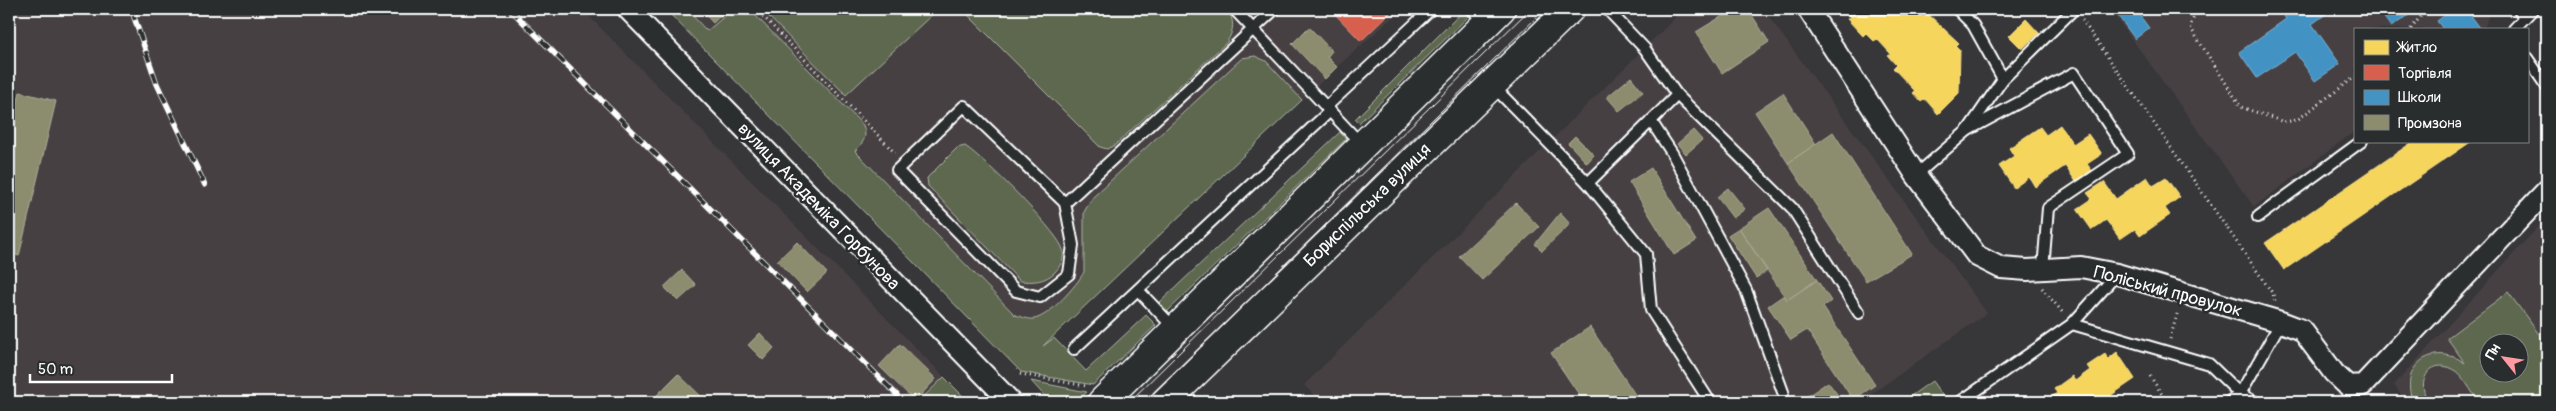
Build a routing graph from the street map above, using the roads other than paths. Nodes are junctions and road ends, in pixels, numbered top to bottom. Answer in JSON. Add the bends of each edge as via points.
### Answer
{"nodes":[{"id":1,"x":628,"y":9,"type":"edge"},
{"id":2,"x":1234,"y":9,"type":"edge"},
{"id":3,"x":1275,"y":9,"type":"edge"},
{"id":4,"x":1431,"y":9,"type":"edge"},
{"id":5,"x":1570,"y":9,"type":"edge"},
{"id":6,"x":1607,"y":9,"type":"edge"},
{"id":7,"x":1808,"y":9,"type":"edge"},
{"id":8,"x":1957,"y":9,"type":"edge"},
{"id":9,"x":2519,"y":9,"type":"edge"},
{"id":10,"x":2533,"y":9,"type":"edge"},
{"id":11,"x":2077,"y":13,"type":"edge"},
{"id":12,"x":1486,"y":14,"type":"edge"},
{"id":13,"x":2524,"y":18,"type":"junction"},
{"id":14,"x":2515,"y":28,"type":"edge"},
{"id":15,"x":1253,"y":29,"type":"junction"},
{"id":16,"x":2528,"y":59,"type":"edge"},
{"id":17,"x":2003,"y":79,"type":"junction"},
{"id":18,"x":1491,"y":85,"type":"junction"},
{"id":19,"x":2547,"y":87,"type":"edge"},
{"id":20,"x":1677,"y":95,"type":"junction"},
{"id":21,"x":1328,"y":109,"type":"junction"},
{"id":22,"x":1651,"y":121,"type":"junction"},
{"id":23,"x":1968,"y":130,"type":"junction"},
{"id":24,"x":2361,"y":142,"type":"edge"},
{"id":25,"x":1362,"y":144,"type":"junction"},
{"id":26,"x":1916,"y":175,"type":"junction"},
{"id":27,"x":1588,"y":183,"type":"junction"},
{"id":28,"x":2547,"y":190,"type":"edge"},
{"id":29,"x":1065,"y":203,"type":"junction"},
{"id":30,"x":2258,"y":217,"type":"dead end"},
{"id":31,"x":2035,"y":270,"type":"junction"},
{"id":32,"x":2117,"y":274,"type":"junction"},
{"id":33,"x":1138,"y":290,"type":"junction"},
{"id":34,"x":1859,"y":313,"type":"dead end"},
{"id":35,"x":2281,"y":322,"type":"junction"},
{"id":36,"x":2072,"y":324,"type":"junction"},
{"id":37,"x":1176,"y":330,"type":"junction"},
{"id":38,"x":1074,"y":349,"type":"dead end"},
{"id":39,"x":1783,"y":392,"type":"dead end"},
{"id":40,"x":1096,"y":394,"type":"edge"},
{"id":41,"x":2240,"y":394,"type":"junction"},
{"id":42,"x":1011,"y":402,"type":"edge"},
{"id":43,"x":1165,"y":402,"type":"edge"},
{"id":44,"x":1710,"y":402,"type":"edge"},
{"id":45,"x":1960,"y":402,"type":"edge"},
{"id":46,"x":2229,"y":402,"type":"edge"},
{"id":47,"x":2255,"y":402,"type":"edge"}],
"edges":[{"from":1,"to":42,"type":"street","name":"вулиця Академіка Горбунова"},
{"from":2,"to":15,"type":"lane"},
{"from":3,"to":15,"type":"lane"},
{"from":4,"to":21,"type":"lane"},
{"from":5,"to":18,"type":"main road","name":"Бориспільська вулиця"},
{"from":6,"to":20,"type":"lane","via":[[1645,49]]},
{"from":7,"to":26,"type":"street","name":"Поліський провулок"},
{"from":8,"to":17,"type":"lane","via":[[1973,25]]},
{"from":9,"to":13,"type":"lane"},
{"from":10,"to":13,"type":"lane"},
{"from":11,"to":17,"type":"lane"},
{"from":12,"to":25,"type":"main road"},
{"from":13,"to":14,"type":"lane"},
{"from":15,"to":21,"type":"lane"},
{"from":15,"to":29,"type":"lane"},
{"from":16,"to":19,"type":"lane"},
{"from":17,"to":23,"type":"lane"},
{"from":18,"to":27,"type":"lane"},
{"from":18,"to":43,"type":"main road","name":"Бориспільська вулиця"},
{"from":20,"to":22,"type":"lane"},
{"from":20,"to":34,"type":"lane","via":[[1792,208]]},
{"from":21,"to":25,"type":"lane"},
{"from":21,"to":33,"type":"lane"},
{"from":22,"to":27,"type":"lane"},
{"from":22,"to":39,"type":"lane","via":[[1672,153],[1746,290]]},
{"from":23,"to":26,"type":"lane"},
{"from":23,"to":31,"type":"lane","via":[[2074,74],[2128,154],[2048,208]]},
{"from":24,"to":30,"type":"lane"},
{"from":25,"to":37,"type":"main road"},
{"from":26,"to":31,"type":"street","name":"Поліський провулок","via":[[1977,256],[2001,268]]},
{"from":27,"to":44,"type":"lane","via":[[1646,254],[1650,310]]},
{"from":28,"to":35,"type":"street","name":"Поліський провулок","via":[[2363,386],[2348,386],[2334,373],[2302,330]]},
{"from":29,"to":29,"type":"lane","via":[[964,106],[897,170],[1016,292],[1040,297],[1069,274],[1073,245]]},
{"from":31,"to":32,"type":"street","name":"Поліський провулок","via":[[2081,268]]},
{"from":32,"to":35,"type":"street","name":"Поліський провулок"},
{"from":32,"to":36,"type":"lane"},
{"from":33,"to":37,"type":"lane"},
{"from":33,"to":38,"type":"lane"},
{"from":35,"to":41,"type":"lane"},
{"from":36,"to":41,"type":"lane","via":[[2209,364]]},
{"from":36,"to":45,"type":"lane"},
{"from":37,"to":40,"type":"main road"},
{"from":41,"to":46,"type":"lane"},
{"from":41,"to":47,"type":"lane"}]}
